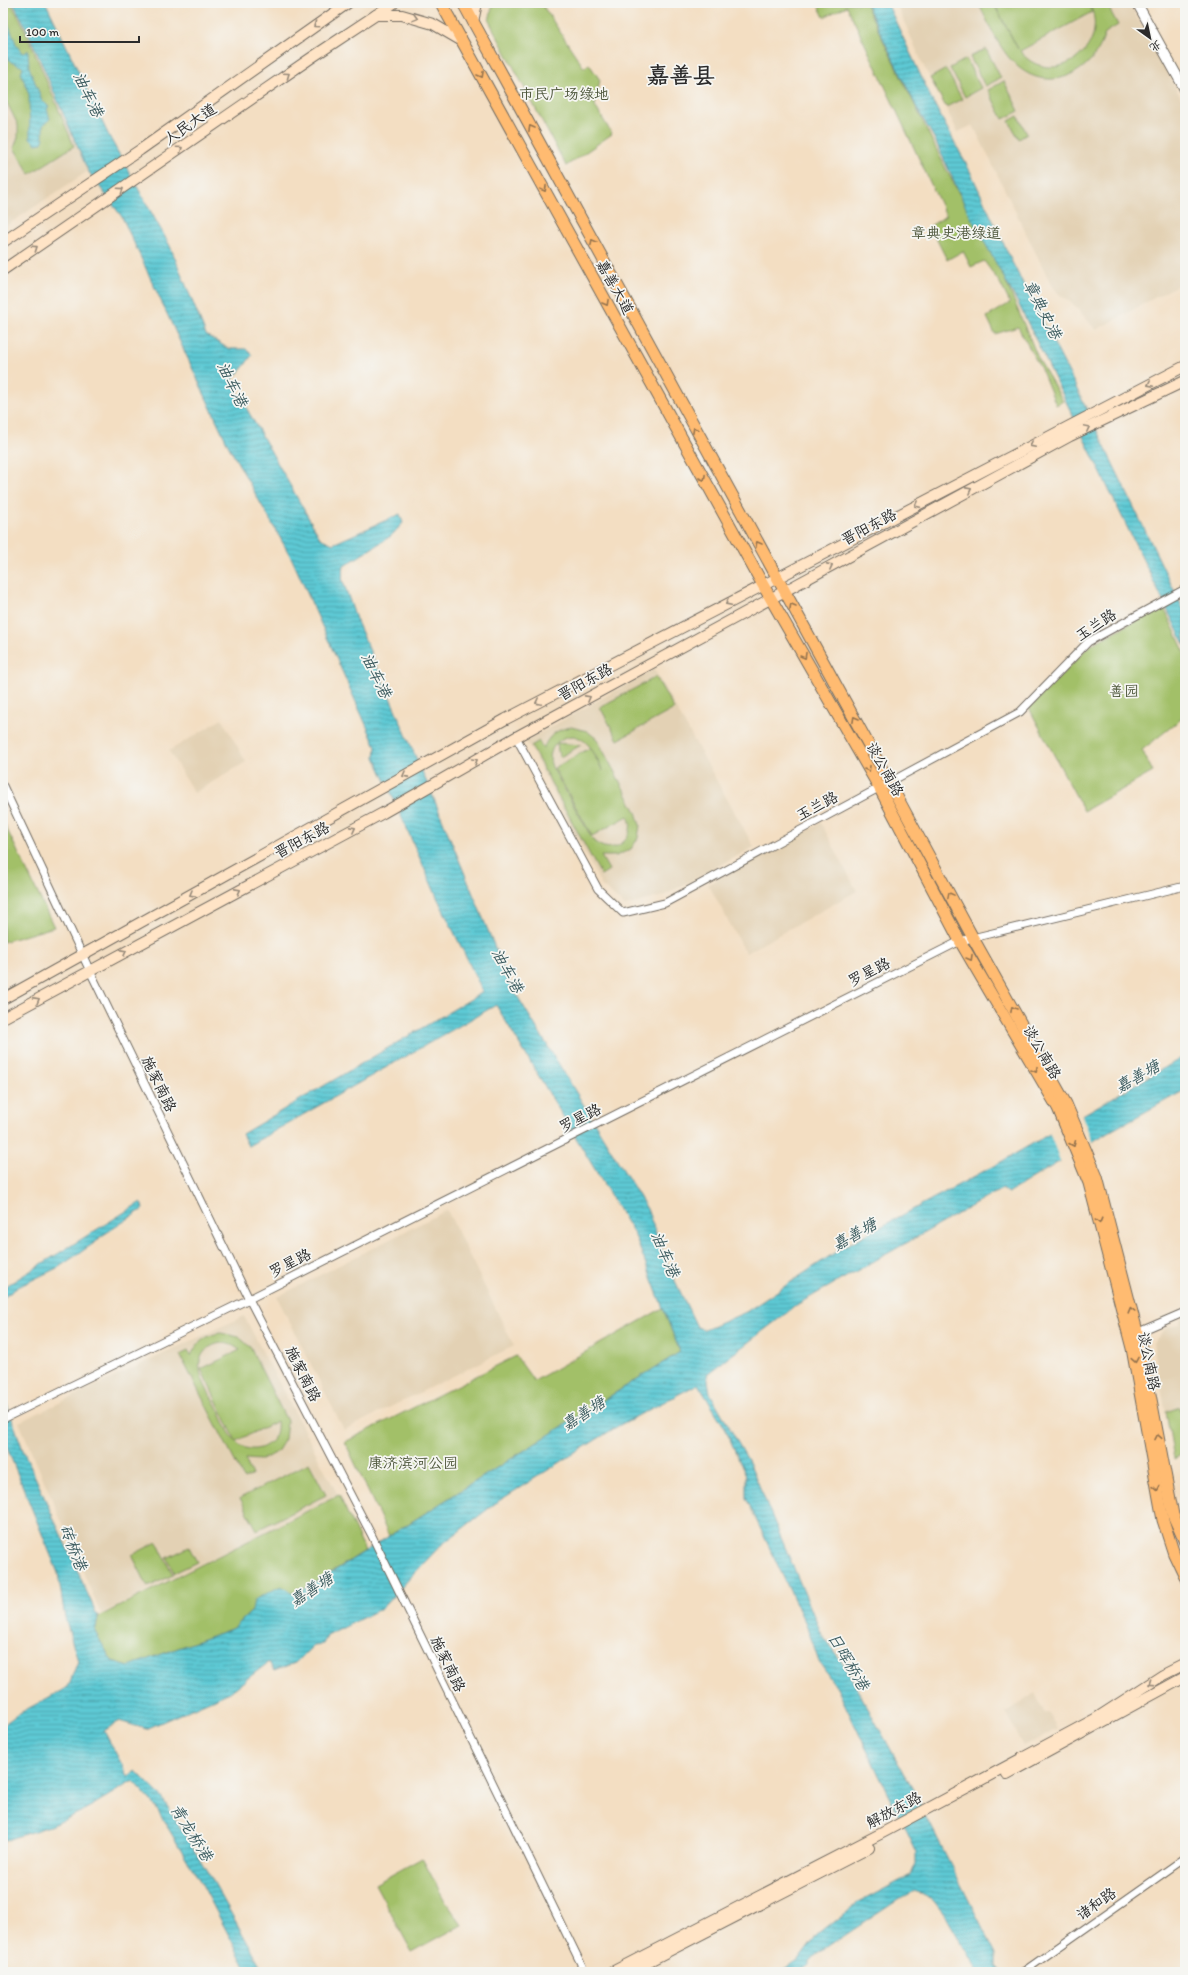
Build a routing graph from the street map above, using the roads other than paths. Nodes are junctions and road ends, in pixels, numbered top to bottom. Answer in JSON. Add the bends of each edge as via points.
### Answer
{"nodes":[{"id":1,"x":348,"y":3,"type":"edge"},
{"id":2,"x":394,"y":3,"type":"edge"},
{"id":3,"x":441,"y":3,"type":"edge"},
{"id":4,"x":463,"y":3,"type":"edge"},
{"id":5,"x":477,"y":3,"type":"edge"},
{"id":6,"x":1137,"y":3,"type":"edge"},
{"id":7,"x":376,"y":15,"type":"junction"},
{"id":8,"x":473,"y":22,"type":"junction"},
{"id":9,"x":462,"y":41,"type":"junction"},
{"id":10,"x":1185,"y":90,"type":"edge"},
{"id":11,"x":3,"y":242,"type":"edge"},
{"id":12,"x":3,"y":270,"type":"edge"},
{"id":13,"x":1185,"y":366,"type":"edge"},
{"id":14,"x":1185,"y":381,"type":"edge"},
{"id":15,"x":1102,"y":414,"type":"junction"},
{"id":16,"x":1068,"y":432,"type":"junction"},
{"id":17,"x":776,"y":578,"type":"junction"},
{"id":18,"x":763,"y":585,"type":"junction"},
{"id":19,"x":1185,"y":590,"type":"edge"},
{"id":20,"x":784,"y":591,"type":"junction"},
{"id":21,"x":770,"y":598,"type":"junction"},
{"id":22,"x":516,"y":737,"type":"junction"},
{"id":23,"x":889,"y":782,"type":"junction"},
{"id":24,"x":3,"y":786,"type":"edge"},
{"id":25,"x":879,"y":787,"type":"junction"},
{"id":26,"x":1185,"y":886,"type":"edge"},
{"id":27,"x":973,"y":938,"type":"junction"},
{"id":28,"x":960,"y":941,"type":"junction"},
{"id":29,"x":83,"y":955,"type":"junction"},
{"id":30,"x":90,"y":971,"type":"junction"},
{"id":31,"x":3,"y":999,"type":"edge"},
{"id":32,"x":3,"y":1018,"type":"edge"},
{"id":33,"x":1062,"y":1106,"type":"junction"},
{"id":34,"x":249,"y":1298,"type":"junction"},
{"id":35,"x":1185,"y":1312,"type":"edge"},
{"id":36,"x":1133,"y":1334,"type":"junction"},
{"id":37,"x":3,"y":1420,"type":"edge"},
{"id":38,"x":1185,"y":1542,"type":"edge"},
{"id":39,"x":1185,"y":1577,"type":"edge"},
{"id":40,"x":1185,"y":1664,"type":"edge"},
{"id":41,"x":1185,"y":1677,"type":"edge"},
{"id":42,"x":942,"y":1805,"type":"junction"},
{"id":43,"x":886,"y":1835,"type":"junction"},
{"id":44,"x":1185,"y":1858,"type":"edge"},
{"id":45,"x":585,"y":1972,"type":"edge"},
{"id":46,"x":612,"y":1972,"type":"edge"},
{"id":47,"x":628,"y":1972,"type":"edge"},
{"id":48,"x":1023,"y":1972,"type":"edge"}],
"edges":[{"from":1,"to":11,"type":"main road","name":"人民大道","one_way":true,"via":[[140,150]]},
{"from":2,"to":7,"type":"main road","name":"人民大道"},
{"from":3,"to":9,"type":"main road","name":"嘉善大道"},
{"from":4,"to":8,"type":"main road","name":"嘉善大道"},
{"from":5,"to":8,"type":"main road"},
{"from":6,"to":10,"type":"street"},
{"from":7,"to":9,"type":"main road","one_way":true,"via":[[402,15],[425,21]]},
{"from":12,"to":7,"type":"main road","name":"人民大道","one_way":true},
{"from":17,"to":8,"type":"main road","name":"嘉善大道","one_way":true},
{"from":9,"to":18,"type":"main road","name":"嘉善大道","one_way":true},
{"from":13,"to":15,"type":"main road","name":"晋阳东路","one_way":true},
{"from":14,"to":15,"type":"main road","name":"晋阳东路"},
{"from":15,"to":16,"type":"main road","name":"晋阳东路"},
{"from":16,"to":17,"type":"main road","name":"晋阳东路","one_way":true},
{"from":20,"to":16,"type":"main road","name":"晋阳东路","one_way":true},
{"from":17,"to":18,"type":"main road","name":"晋阳东路"},
{"from":17,"to":20,"type":"main road","name":"谈公南路"},
{"from":18,"to":21,"type":"main road","name":"谈公南路"},
{"from":18,"to":29,"type":"main road","name":"晋阳东路","one_way":true,"via":[[506,719]]},
{"from":19,"to":23,"type":"street","name":"玉兰路","via":[[1088,642],[1020,712]]},
{"from":20,"to":21,"type":"main road","name":"晋阳东路"},
{"from":23,"to":20,"type":"main road","name":"谈公南路","one_way":true},
{"from":22,"to":21,"type":"main road","name":"晋阳东路","one_way":true},
{"from":21,"to":25,"type":"main road","name":"谈公南路","one_way":true},
{"from":22,"to":25,"type":"street","name":"玉兰路","via":[[598,889],[623,913],[665,903]]},
{"from":30,"to":22,"type":"main road","name":"晋阳东路","one_way":true,"via":[[383,813]]},
{"from":23,"to":25,"type":"street","name":"玉兰路"},
{"from":27,"to":23,"type":"main road","name":"谈公南路","one_way":true},
{"from":24,"to":29,"type":"street","name":"施家南路"},
{"from":25,"to":28,"type":"main road","name":"谈公南路"},
{"from":26,"to":27,"type":"street","name":"罗星路"},
{"from":27,"to":28,"type":"street","name":"罗星路"},
{"from":33,"to":27,"type":"main road","name":"谈公南路","one_way":true},
{"from":28,"to":33,"type":"main road","name":"谈公南路","one_way":true},
{"from":28,"to":34,"type":"street","name":"罗星路"},
{"from":29,"to":30,"type":"street","name":"施家南路"},
{"from":29,"to":31,"type":"main road","name":"晋阳东路"},
{"from":32,"to":30,"type":"main road","name":"晋阳东路","one_way":true},
{"from":30,"to":34,"type":"street","name":"施家南路"},
{"from":33,"to":36,"type":"main road","name":"谈公南路","via":[[1093,1180]]},
{"from":34,"to":37,"type":"street","name":"罗星路"},
{"from":34,"to":45,"type":"street","name":"施家南路","via":[[372,1536]]},
{"from":35,"to":36,"type":"street"},
{"from":38,"to":36,"type":"main road","name":"谈公南路","one_way":true,"via":[[1173,1515]]},
{"from":36,"to":39,"type":"main road","name":"谈公南路","one_way":true,"via":[[1163,1520]]},
{"from":40,"to":42,"type":"main road","name":"解放东路","one_way":true,"via":[[1163,1675],[1111,1710]]},
{"from":41,"to":42,"type":"main road","name":"解放东路","via":[[1099,1726]]},
{"from":42,"to":43,"type":"main road","name":"解放东路"},
{"from":43,"to":46,"type":"main road","name":"解放东路","via":[[689,1931]]},
{"from":43,"to":47,"type":"main road","name":"解放东路"},
{"from":44,"to":48,"type":"street","name":"诸和路"}]}
